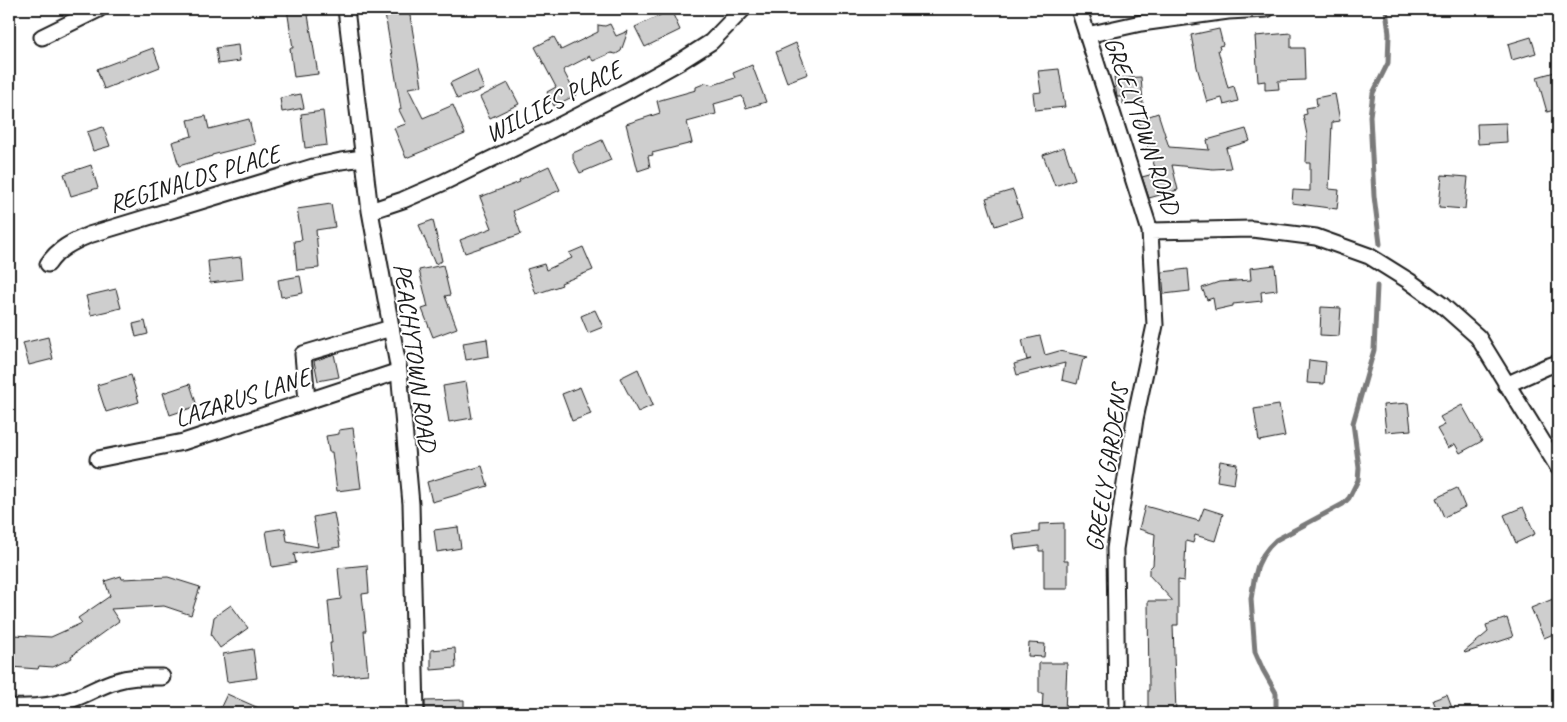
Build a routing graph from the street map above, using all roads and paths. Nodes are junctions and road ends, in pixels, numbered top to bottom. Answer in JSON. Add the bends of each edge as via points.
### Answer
{"nodes":[{"id":1,"x":99,"y":9,"type":"edge"},
{"id":2,"x":346,"y":9,"type":"edge"},
{"id":3,"x":743,"y":9,"type":"edge"},
{"id":4,"x":1079,"y":9,"type":"edge"},
{"id":5,"x":1268,"y":9,"type":"edge"},
{"id":6,"x":1086,"y":35,"type":"junction"},
{"id":7,"x":42,"y":37,"type":"dead end"},
{"id":8,"x":364,"y":158,"type":"junction"},
{"id":9,"x":370,"y":211,"type":"junction"},
{"id":10,"x":1150,"y":231,"type":"junction"},
{"id":11,"x":48,"y":264,"type":"dead end"},
{"id":12,"x":391,"y":328,"type":"junction"},
{"id":13,"x":1558,"y":363,"type":"edge"},
{"id":14,"x":399,"y":371,"type":"junction"},
{"id":15,"x":1506,"y":384,"type":"junction"},
{"id":16,"x":307,"y":401,"type":"junction"},
{"id":17,"x":98,"y":459,"type":"dead end"},
{"id":18,"x":1558,"y":467,"type":"edge"},
{"id":19,"x":162,"y":677,"type":"dead end"},
{"id":20,"x":9,"y":707,"type":"edge"},
{"id":21,"x":416,"y":713,"type":"edge"},
{"id":22,"x":1117,"y":713,"type":"edge"}],
"edges":[{"from":1,"to":7,"type":"street"},
{"from":2,"to":8,"type":"street","name":"PEACHYTOWN ROAD"},
{"from":3,"to":9,"type":"street","name":"WILLIES PLACE","via":[[712,42],[627,91],[450,179]]},
{"from":4,"to":6,"type":"street","name":"GREELYTOWN ROAD"},
{"from":5,"to":6,"type":"street","via":[[1141,22]]},
{"from":6,"to":10,"type":"street","name":"GREELYTOWN ROAD"},
{"from":8,"to":9,"type":"street","name":"PEACHYTOWN ROAD"},
{"from":8,"to":11,"type":"street","name":"REGINALDS PLACE","via":[[313,167],[89,235],[64,246]]},
{"from":9,"to":12,"type":"street","name":"PEACHYTOWN ROAD"},
{"from":10,"to":15,"type":"street","name":"GREELYTOWN ROAD","via":[[1252,228],[1316,237],[1369,256],[1410,281],[1478,337]]},
{"from":10,"to":22,"type":"street","name":"GREELY GARDENS","via":[[1155,325],[1135,419],[1115,549]]},
{"from":12,"to":14,"type":"street","name":"PEACHYTOWN ROAD"},
{"from":12,"to":16,"type":"street","via":[[303,354]]},
{"from":13,"to":15,"type":"street"},
{"from":14,"to":16,"type":"street","name":"LAZARUS LANE"},
{"from":14,"to":21,"type":"street","name":"PEACHYTOWN ROAD","via":[[411,504]]},
{"from":15,"to":18,"type":"street","name":"GREELYTOWN ROAD"},
{"from":16,"to":17,"type":"street","name":"LAZARUS LANE","via":[[183,442]]},
{"from":19,"to":20,"type":"street","via":[[115,681],[73,700],[50,706]]}]}
